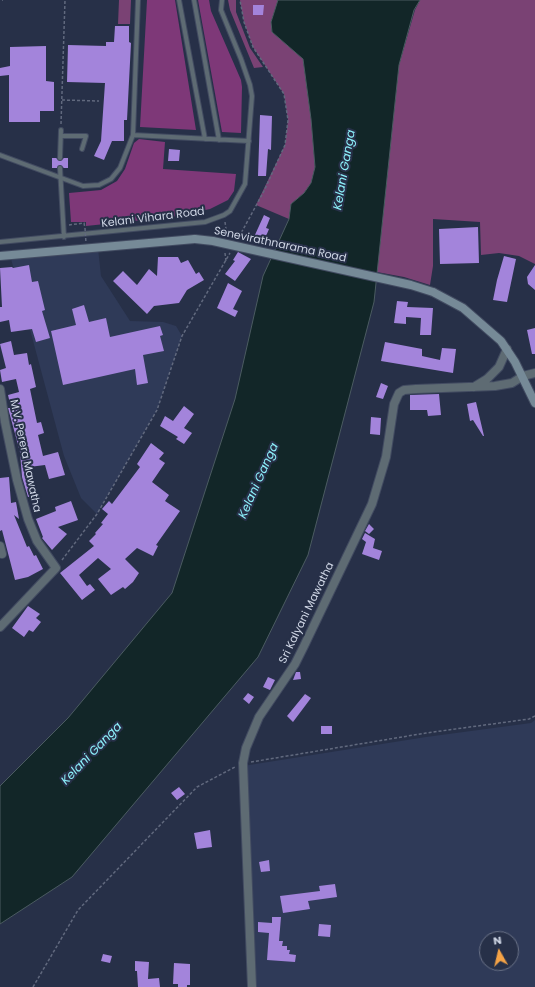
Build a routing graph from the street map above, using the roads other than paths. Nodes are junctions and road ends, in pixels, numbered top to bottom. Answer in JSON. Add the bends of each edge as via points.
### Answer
{"nodes":[{"id":1,"x":138,"y":0,"type":"edge"},
{"id":2,"x":179,"y":0,"type":"edge"},
{"id":3,"x":194,"y":0,"type":"edge"},
{"id":4,"x":222,"y":0,"type":"edge"},
{"id":5,"x":61,"y":130,"type":"road end"},
{"id":6,"x":133,"y":135,"type":"junction"},
{"id":7,"x":61,"y":136,"type":"junction"},
{"id":8,"x":205,"y":139,"type":"junction"},
{"id":9,"x":220,"y":140,"type":"junction"},
{"id":10,"x":249,"y":141,"type":"junction"},
{"id":11,"x":82,"y":149,"type":"dead end"},
{"id":12,"x":0,"y":155,"type":"edge"},
{"id":13,"x":60,"y":158,"type":"dead end"},
{"id":14,"x":60,"y":168,"type":"dead end"},
{"id":15,"x":60,"y":176,"type":"junction"},
{"id":16,"x":64,"y":237,"type":"junction"},
{"id":17,"x":0,"y":242,"type":"edge"},
{"id":18,"x":0,"y":256,"type":"edge"},
{"id":19,"x":507,"y":349,"type":"junction"},
{"id":20,"x":535,"y":372,"type":"edge"},
{"id":21,"x":522,"y":376,"type":"junction"},
{"id":22,"x":473,"y":387,"type":"junction"},
{"id":23,"x":0,"y":389,"type":"edge"},
{"id":24,"x":1,"y":400,"type":"edge"},
{"id":25,"x":535,"y":403,"type":"edge"},
{"id":26,"x":0,"y":627,"type":"edge"},
{"id":27,"x":252,"y":987,"type":"edge"}],
"edges":[{"from":1,"to":6,"type":"lane"},
{"from":2,"to":8,"type":"lane"},
{"from":3,"to":9,"type":"lane"},
{"from":4,"to":10,"type":"lane","via":[[221,10],[250,85],[252,96]]},
{"from":5,"to":7,"type":"lane"},
{"from":6,"to":8,"type":"lane"},
{"from":6,"to":15,"type":"lane","via":[[120,168],[111,179],[99,185],[83,186]]},
{"from":7,"to":11,"type":"lane","via":[[86,136]]},
{"from":7,"to":13,"type":"lane"},
{"from":8,"to":9,"type":"lane"},
{"from":9,"to":10,"type":"lane"},
{"from":10,"to":16,"type":"lane","name":"Kelani Vihara Road","via":[[244,184],[230,211],[224,215],[205,222]]},
{"from":12,"to":15,"type":"lane"},
{"from":14,"to":15,"type":"lane"},
{"from":15,"to":16,"type":"lane"},
{"from":16,"to":17,"type":"lane","name":"Kelani Vihara Road"},
{"from":18,"to":19,"type":"street","name":"Senevirathnarama Road","bridge":true,"via":[[196,240],[213,241],[433,292],[473,315],[493,332]]},
{"from":19,"to":21,"type":"street","name":"Senevirathnarama Road"},
{"from":19,"to":22,"type":"street","via":[[499,367],[487,379]]},
{"from":20,"to":21,"type":"street","name":"Sri Kalyani Mawatha"},
{"from":21,"to":22,"type":"street","name":"Sri Kalyani Mawatha","via":[[512,383]]},
{"from":21,"to":25,"type":"street","name":"Senevirathnarama Road"},
{"from":22,"to":27,"type":"street","name":"Sri Kalyani Mawatha","via":[[416,389],[399,393],[394,404],[386,457],[372,504],[298,658],[259,717],[246,748],[243,763]]},
{"from":23,"to":24,"type":"street","name":"M.V. Perera Mawatha"},
{"from":24,"to":26,"type":"street","name":"M.V. Perera Mawatha","via":[[17,480],[28,519],[37,541],[56,568]]}]}
